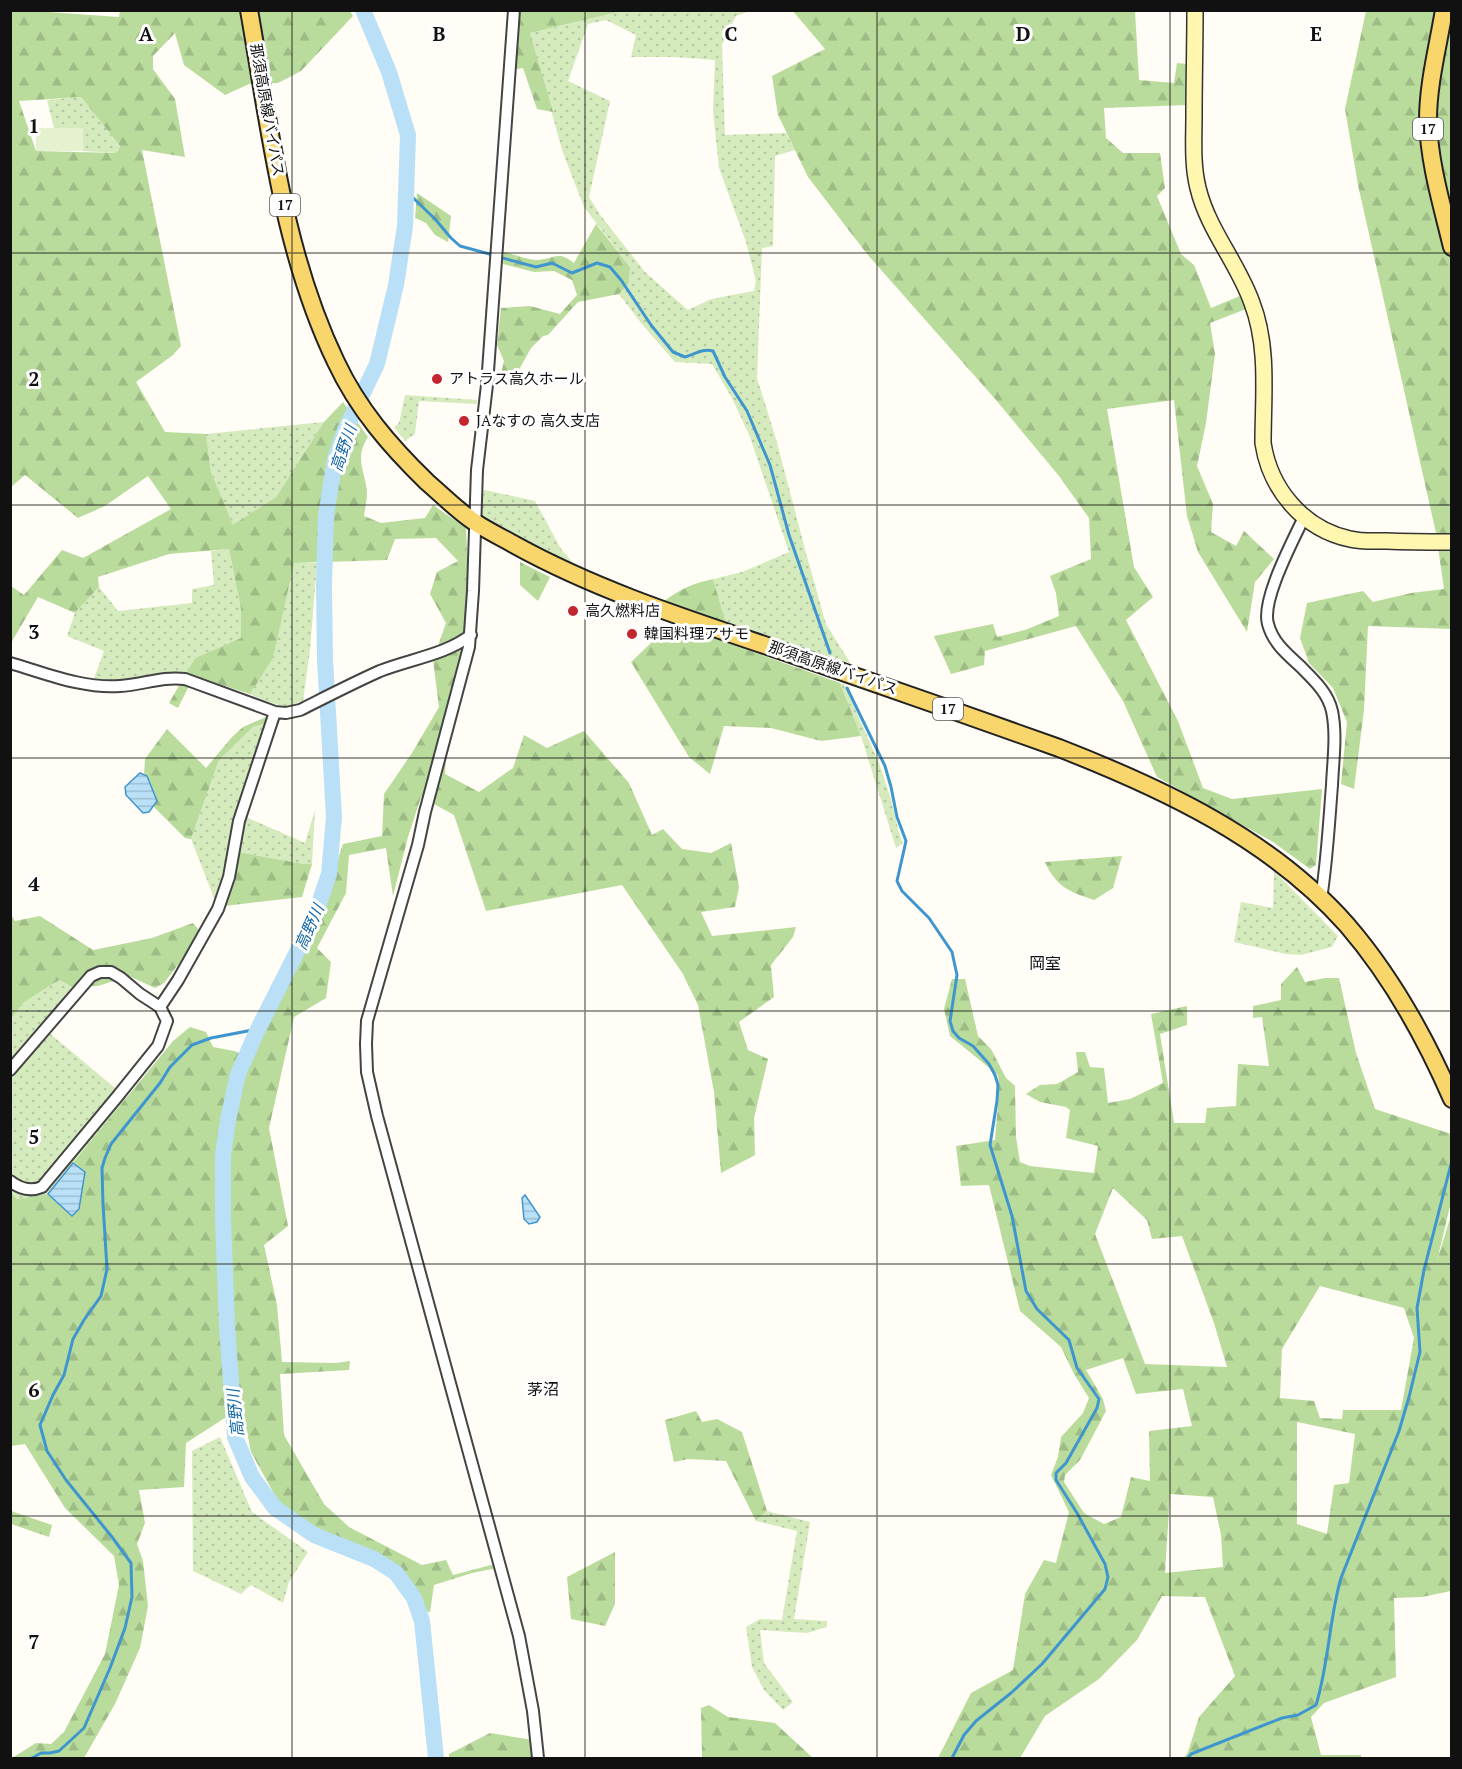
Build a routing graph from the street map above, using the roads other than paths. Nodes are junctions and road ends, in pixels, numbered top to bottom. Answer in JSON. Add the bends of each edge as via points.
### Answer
{"nodes":[{"id":1,"x":249,"y":10,"type":"edge"},
{"id":2,"x":514,"y":10,"type":"edge"},
{"id":3,"x":1195,"y":10,"type":"edge"},
{"id":4,"x":1444,"y":10,"type":"edge"},
{"id":5,"x":1452,"y":247,"type":"edge"},
{"id":6,"x":1304,"y":517,"type":"junction"},
{"id":7,"x":475,"y":523,"type":"junction"},
{"id":8,"x":1452,"y":542,"type":"edge"},
{"id":9,"x":471,"y":635,"type":"junction"},
{"id":10,"x":10,"y":663,"type":"edge"},
{"id":11,"x":275,"y":712,"type":"junction"},
{"id":12,"x":1321,"y":899,"type":"junction"},
{"id":13,"x":160,"y":1007,"type":"junction"},
{"id":14,"x":10,"y":1070,"type":"edge"},
{"id":15,"x":1452,"y":1100,"type":"edge"},
{"id":16,"x":10,"y":1180,"type":"edge"},
{"id":17,"x":538,"y":1758,"type":"edge"}],
"edges":[{"from":1,"to":7,"type":"main road","name":"那須高原線バイパス","number":"17","via":[[294,247],[307,292],[337,364],[382,436]]},
{"from":2,"to":7,"type":"street"},
{"from":3,"to":6,"type":"street","via":[[1197,187],[1209,221],[1257,317],[1263,355],[1263,443],[1268,467],[1279,490]]},
{"from":4,"to":5,"type":"main road","number":"17","via":[[1428,117],[1432,162]]},
{"from":6,"to":8,"type":"street","via":[[1350,539]]},
{"from":6,"to":12,"type":"street","via":[[1271,591],[1267,622],[1281,649],[1326,694],[1332,711],[1334,749]]},
{"from":7,"to":9,"type":"street"},
{"from":7,"to":12,"type":"main road","name":"那須高原線バイパス","number":"17","via":[[589,581],[1126,775],[1240,836]]},
{"from":9,"to":11,"type":"street","via":[[450,648],[388,668],[300,710]]},
{"from":9,"to":17,"type":"street","via":[[367,1021],[366,1044],[380,1127],[519,1636]]},
{"from":10,"to":11,"type":"street","via":[[103,686],[172,677],[184,679]]},
{"from":11,"to":13,"type":"street","via":[[239,821],[229,877],[218,909]]},
{"from":12,"to":15,"type":"main road","name":"那須高原線バイパス","number":"17","via":[[1359,939],[1391,985],[1429,1048]]},
{"from":13,"to":14,"type":"street","via":[[111,972],[100,972],[91,976]]},
{"from":13,"to":16,"type":"street","via":[[167,1021],[158,1046],[42,1187],[24,1189]]}]}
